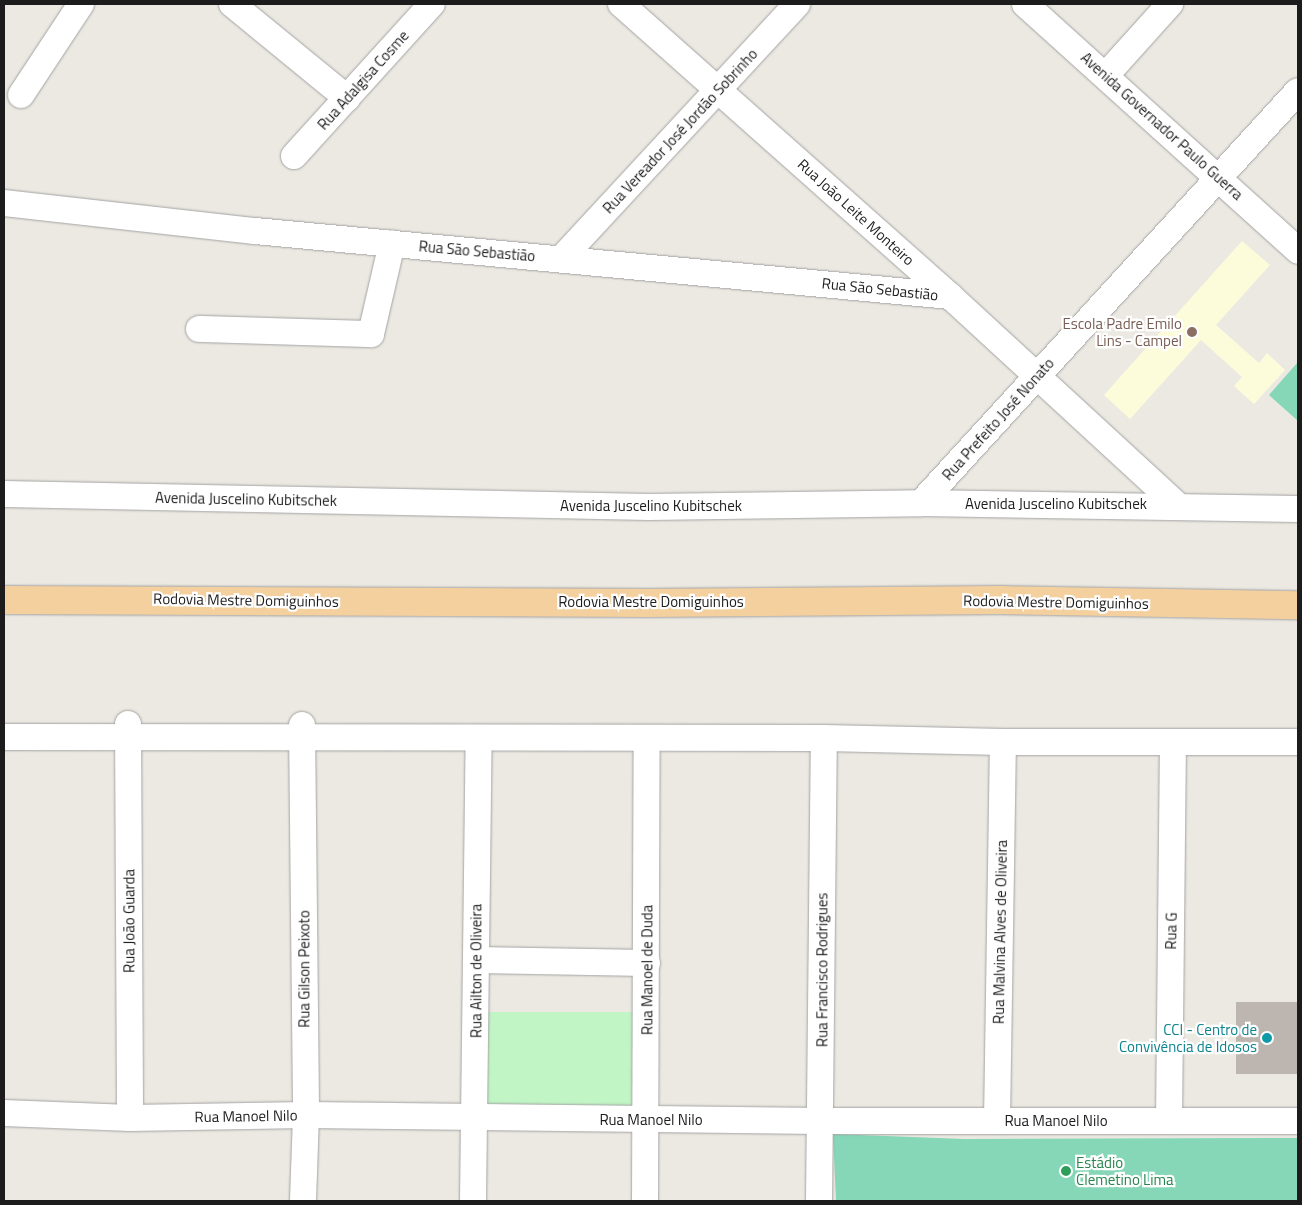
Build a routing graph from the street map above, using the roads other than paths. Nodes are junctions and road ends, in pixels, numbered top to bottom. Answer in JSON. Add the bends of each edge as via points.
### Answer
{"nodes":[{"id":1,"x":81,"y":4,"type":"edge"},
{"id":2,"x":232,"y":4,"type":"edge"},
{"id":3,"x":432,"y":4,"type":"edge"},
{"id":4,"x":621,"y":4,"type":"edge"},
{"id":5,"x":798,"y":4,"type":"edge"},
{"id":6,"x":1025,"y":4,"type":"edge"},
{"id":7,"x":1170,"y":4,"type":"edge"},
{"id":8,"x":1106,"y":75,"type":"junction"},
{"id":9,"x":719,"y":90,"type":"junction"},
{"id":10,"x":1298,"y":91,"type":"edge"},
{"id":11,"x":21,"y":95,"type":"dead end"},
{"id":12,"x":347,"y":98,"type":"junction"},
{"id":13,"x":294,"y":156,"type":"dead end"},
{"id":14,"x":1219,"y":176,"type":"junction"},
{"id":15,"x":4,"y":203,"type":"edge"},
{"id":16,"x":392,"y":243,"type":"junction"},
{"id":17,"x":1298,"y":251,"type":"edge"},
{"id":18,"x":562,"y":258,"type":"junction"},
{"id":19,"x":950,"y":296,"type":"junction"},
{"id":20,"x":199,"y":329,"type":"dead end"},
{"id":21,"x":1037,"y":376,"type":"junction"},
{"id":22,"x":4,"y":494,"type":"edge"},
{"id":23,"x":921,"y":503,"type":"junction"},
{"id":24,"x":1177,"y":505,"type":"junction"},
{"id":25,"x":1298,"y":509,"type":"edge"},
{"id":26,"x":4,"y":600,"type":"edge"},
{"id":27,"x":1270,"y":605,"type":"junction"},
{"id":28,"x":1298,"y":606,"type":"edge"},
{"id":29,"x":1298,"y":617,"type":"edge"},
{"id":30,"x":128,"y":729,"type":"junction"},
{"id":31,"x":302,"y":731,"type":"junction"},
{"id":32,"x":4,"y":737,"type":"edge"},
{"id":33,"x":824,"y":738,"type":"junction"},
{"id":34,"x":647,"y":739,"type":"junction"},
{"id":35,"x":479,"y":740,"type":"junction"},
{"id":36,"x":1003,"y":742,"type":"junction"},
{"id":37,"x":1173,"y":742,"type":"junction"},
{"id":38,"x":1298,"y":742,"type":"edge"},
{"id":39,"x":476,"y":960,"type":"junction"},
{"id":40,"x":648,"y":963,"type":"junction"},
{"id":41,"x":4,"y":1113,"type":"edge"},
{"id":42,"x":306,"y":1116,"type":"junction"},
{"id":43,"x":130,"y":1118,"type":"junction"},
{"id":44,"x":475,"y":1118,"type":"junction"},
{"id":45,"x":646,"y":1120,"type":"junction"},
{"id":46,"x":821,"y":1121,"type":"junction"},
{"id":47,"x":996,"y":1121,"type":"junction"},
{"id":48,"x":1168,"y":1121,"type":"junction"},
{"id":49,"x":1298,"y":1121,"type":"edge"},
{"id":50,"x":303,"y":1201,"type":"edge"},
{"id":51,"x":473,"y":1201,"type":"edge"},
{"id":52,"x":645,"y":1201,"type":"edge"},
{"id":53,"x":819,"y":1201,"type":"edge"}],
"edges":[{"from":1,"to":11,"type":"street"},
{"from":2,"to":12,"type":"street"},
{"from":3,"to":12,"type":"street","name":"Rua Adalgisa Cosme"},
{"from":4,"to":9,"type":"street","name":"Rua João Leite Monteiro"},
{"from":5,"to":9,"type":"street","name":"Rua Vereador José Jordão Sobrinho"},
{"from":6,"to":8,"type":"street","name":"Avenida Governador Paulo Guerra"},
{"from":7,"to":8,"type":"street"},
{"from":8,"to":14,"type":"street","name":"Avenida Governador Paulo Guerra"},
{"from":9,"to":18,"type":"street","name":"Rua Vereador José Jordão Sobrinho"},
{"from":9,"to":19,"type":"street","name":"Rua João Leite Monteiro"},
{"from":10,"to":14,"type":"street","name":"Rua Prefeito José Nonato"},
{"from":12,"to":13,"type":"street","name":"Rua Adalgisa Cosme"},
{"from":14,"to":17,"type":"street","name":"Avenida Governador Paulo Guerra"},
{"from":14,"to":21,"type":"street","name":"Rua Prefeito José Nonato"},
{"from":15,"to":16,"type":"street","name":"Rua São Sebastião"},
{"from":16,"to":18,"type":"street","name":"Rua São Sebastião"},
{"from":16,"to":20,"type":"street","via":[[371,334]]},
{"from":18,"to":19,"type":"street","name":"Rua São Sebastião"},
{"from":19,"to":21,"type":"street","name":"Rua João Leite Monteiro"},
{"from":21,"to":23,"type":"street","name":"Rua Prefeito José Nonato"},
{"from":21,"to":24,"type":"street","name":"Rua João Leite Monteiro"},
{"from":22,"to":23,"type":"street","name":"Avenida Juscelino Kubitschek","via":[[649,507]]},
{"from":23,"to":24,"type":"street","name":"Avenida Juscelino Kubitschek"},
{"from":24,"to":25,"type":"street","name":"Avenida Juscelino Kubitschek"},
{"from":26,"to":27,"type":"main road","name":"Rodovia Mestre Domiguinhos","via":[[648,604],[1000,600]]},
{"from":27,"to":28,"type":"main road","name":"Rodovia Mestre Domiguinhos"},
{"from":27,"to":29,"type":"street"},
{"from":30,"to":31,"type":"street"},
{"from":30,"to":32,"type":"street"},
{"from":30,"to":43,"type":"street","name":"Rua João Guarda"},
{"from":31,"to":35,"type":"street"},
{"from":31,"to":42,"type":"street","name":"Rua Gilson Peixoto"},
{"from":33,"to":34,"type":"street"},
{"from":33,"to":36,"type":"street"},
{"from":33,"to":46,"type":"street","name":"Rua Francisco Rodrigues"},
{"from":34,"to":35,"type":"street"},
{"from":34,"to":40,"type":"street","name":"Rua Manoel de Duda"},
{"from":35,"to":39,"type":"street","name":"Rua Ailton de Oliveira"},
{"from":36,"to":37,"type":"street"},
{"from":36,"to":47,"type":"street","name":"Rua Malvina Alves de Oliveira"},
{"from":37,"to":38,"type":"street"},
{"from":37,"to":48,"type":"street","name":"Rua G"},
{"from":39,"to":40,"type":"street"},
{"from":39,"to":44,"type":"street","name":"Rua Ailton de Oliveira"},
{"from":40,"to":45,"type":"street","name":"Rua Manoel de Duda"},
{"from":41,"to":43,"type":"street","name":"Rua Manoel Nilo"},
{"from":42,"to":43,"type":"street","name":"Rua Manoel Nilo"},
{"from":42,"to":44,"type":"street","name":"Rua Manoel Nilo"},
{"from":42,"to":50,"type":"street","name":"Rua Gilson Peixoto"},
{"from":44,"to":45,"type":"street","name":"Rua Manoel Nilo"},
{"from":44,"to":51,"type":"street","name":"Rua Ailton de Oliveira"},
{"from":45,"to":46,"type":"street","name":"Rua Manoel Nilo"},
{"from":45,"to":52,"type":"street","name":"Rua Manoel de Duda"},
{"from":46,"to":47,"type":"street","name":"Rua Manoel Nilo"},
{"from":46,"to":53,"type":"street","name":"Rua Francisco Rodrigues"},
{"from":47,"to":48,"type":"street","name":"Rua Manoel Nilo"},
{"from":48,"to":49,"type":"street","name":"Rua Manoel Nilo"}]}
